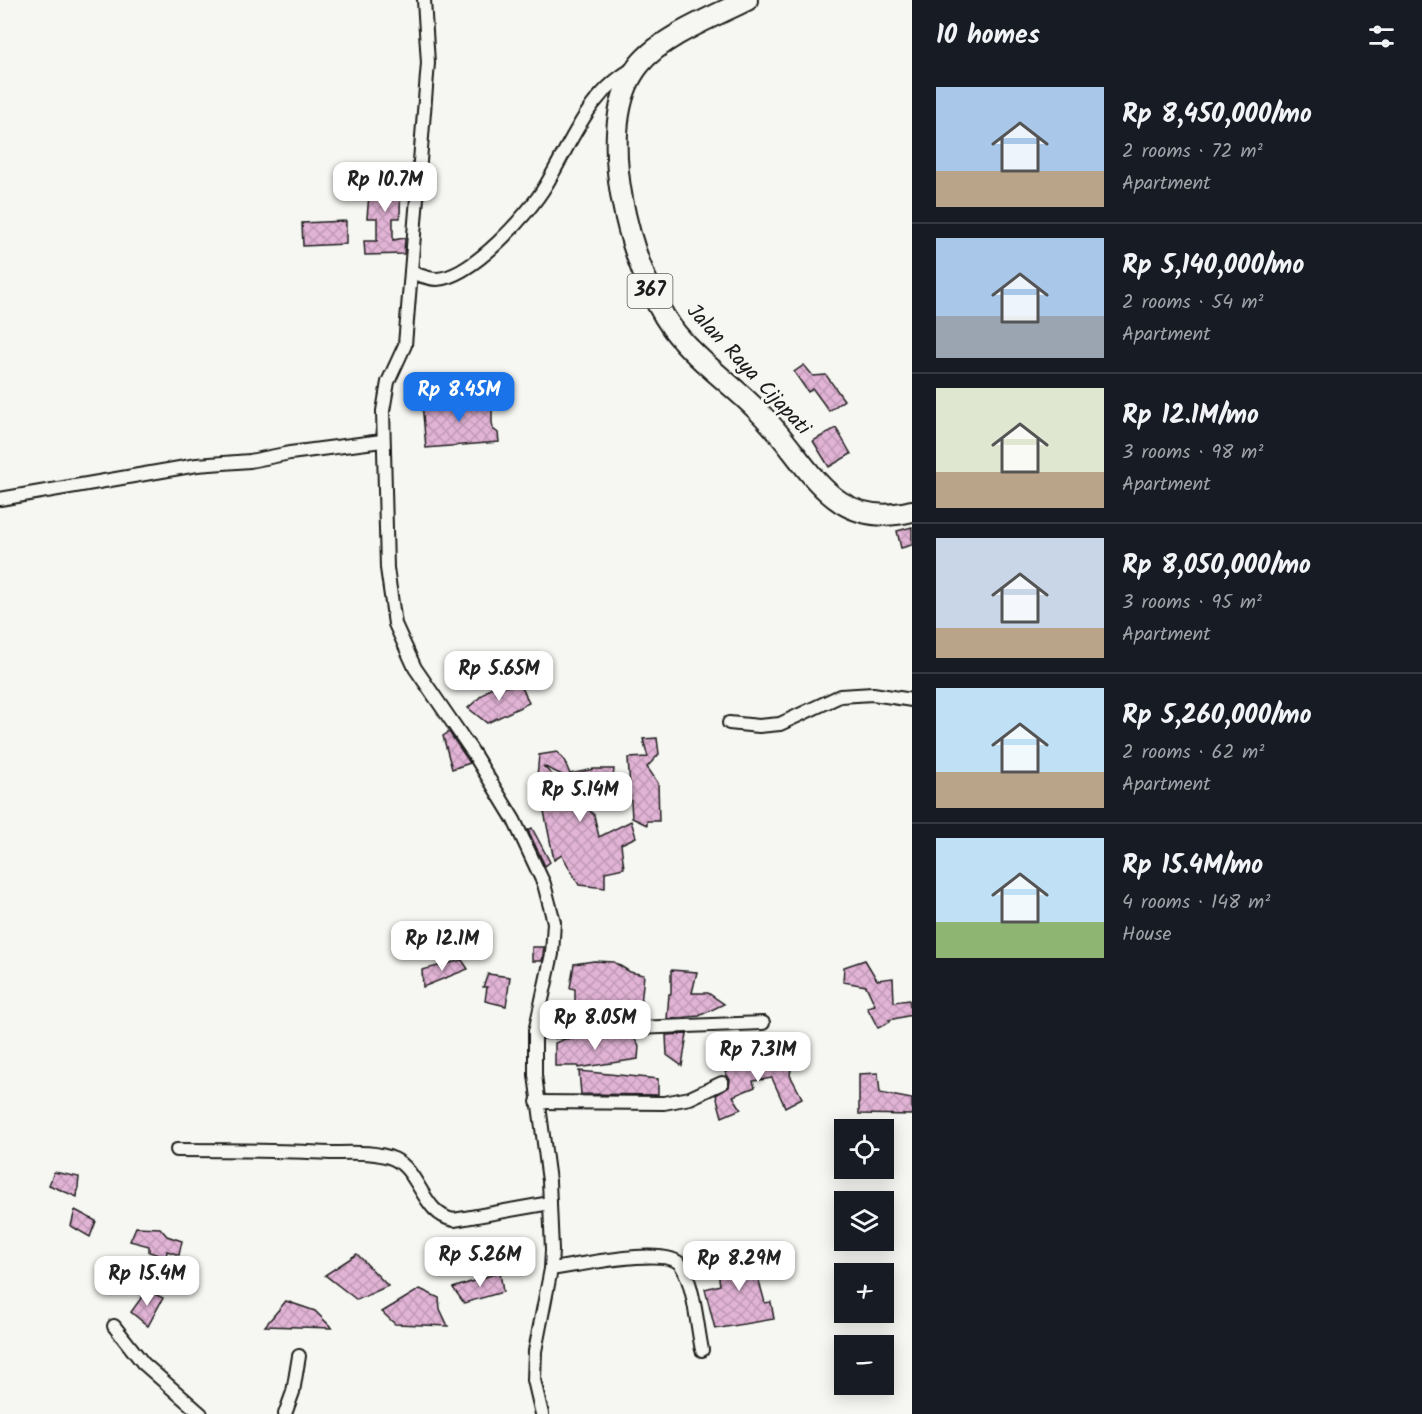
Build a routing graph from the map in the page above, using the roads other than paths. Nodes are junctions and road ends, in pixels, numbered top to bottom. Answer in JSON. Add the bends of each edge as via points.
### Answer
{"nodes":[{"id":1,"x":424,"y":0,"type":"edge"},
{"id":2,"x":747,"y":0,"type":"edge"},
{"id":3,"x":638,"y":66,"type":"junction"},
{"id":4,"x":411,"y":272,"type":"junction"},
{"id":5,"x":382,"y":441,"type":"junction"},
{"id":6,"x":0,"y":499,"type":"edge"},
{"id":7,"x":912,"y":511,"type":"edge"},
{"id":8,"x":912,"y":700,"type":"edge"},
{"id":9,"x":729,"y":723,"type":"dead end"},
{"id":10,"x":763,"y":1023,"type":"dead end"},
{"id":11,"x":536,"y":1032,"type":"junction"},
{"id":12,"x":722,"y":1083,"type":"dead end"},
{"id":13,"x":537,"y":1102,"type":"junction"},
{"id":14,"x":177,"y":1150,"type":"dead end"},
{"id":15,"x":550,"y":1203,"type":"junction"},
{"id":16,"x":551,"y":1269,"type":"junction"},
{"id":17,"x":114,"y":1326,"type":"dead end"},
{"id":18,"x":702,"y":1350,"type":"dead end"},
{"id":19,"x":298,"y":1356,"type":"dead end"},
{"id":20,"x":201,"y":1414,"type":"edge"},
{"id":21,"x":285,"y":1414,"type":"edge"},
{"id":22,"x":542,"y":1414,"type":"edge"}],
"edges":[{"from":1,"to":4,"type":"street","via":[[428,63]]},
{"from":2,"to":3,"type":"main road","name":"Jalan Raya Cijapati","number":"367","via":[[690,29]]},
{"from":3,"to":4,"type":"street","via":[[619,76],[602,92],[567,142],[546,186],[492,249],[444,277],[430,278]]},
{"from":3,"to":7,"type":"main road","name":"Jalan Raya Cijapati","number":"367","via":[[619,118],[622,204],[644,280],[671,326],[687,346],[761,414],[816,481],[839,502],[874,516]]},
{"from":4,"to":5,"type":"street","via":[[405,345],[388,382]]},
{"from":5,"to":6,"type":"street","via":[[197,465]]},
{"from":5,"to":11,"type":"street","via":[[388,590],[401,643],[514,820],[552,906],[552,954]]},
{"from":8,"to":9,"type":"street","via":[[873,694],[840,696],[780,724]]},
{"from":10,"to":11,"type":"street"},
{"from":11,"to":13,"type":"street"},
{"from":12,"to":13,"type":"street","via":[[690,1098],[664,1103]]},
{"from":13,"to":15,"type":"street"},
{"from":14,"to":15,"type":"street","via":[[384,1156],[403,1164],[442,1217],[454,1220]]},
{"from":15,"to":16,"type":"street"},
{"from":16,"to":18,"type":"street","via":[[655,1255],[679,1262],[687,1277]]},
{"from":16,"to":22,"type":"street","via":[[535,1352],[534,1380]]},
{"from":17,"to":20,"type":"street","via":[[143,1363]]},
{"from":19,"to":21,"type":"street"}]}
